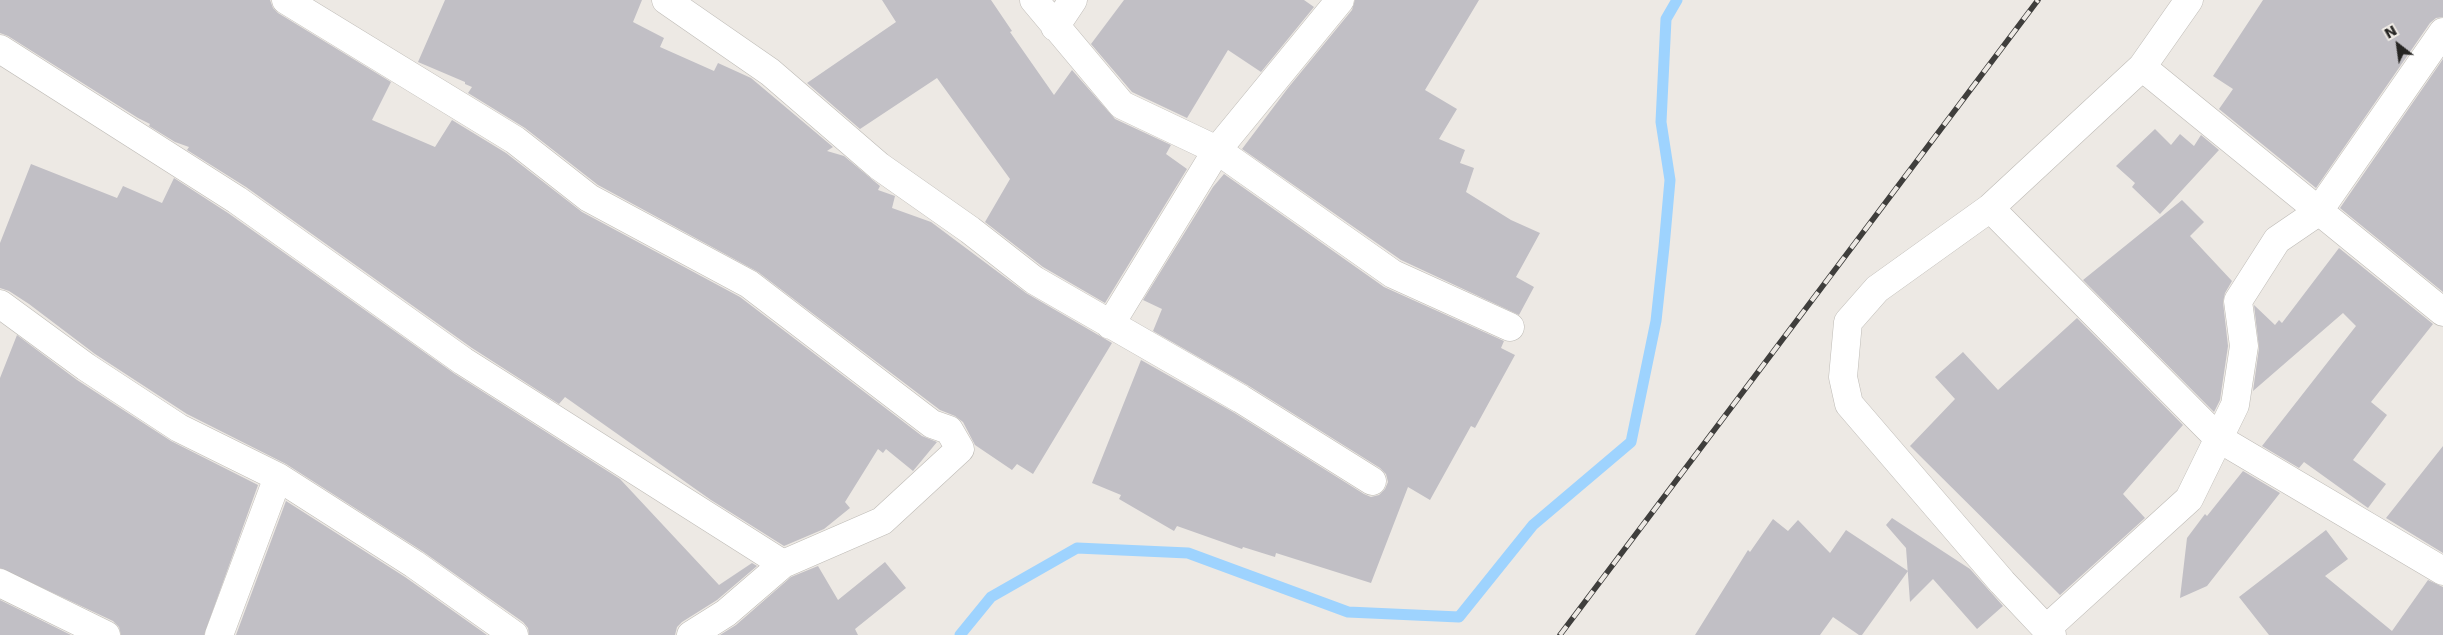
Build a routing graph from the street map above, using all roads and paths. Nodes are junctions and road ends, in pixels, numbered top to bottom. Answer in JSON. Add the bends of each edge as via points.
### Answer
{"nodes":[{"id":1,"x":286,"y":0,"type":"edge"},
{"id":2,"x":1034,"y":0,"type":"edge"},
{"id":3,"x":1073,"y":0,"type":"edge"},
{"id":4,"x":1340,"y":0,"type":"edge"},
{"id":5,"x":2189,"y":0,"type":"edge"},
{"id":6,"x":680,"y":4,"type":"edge"},
{"id":7,"x":1055,"y":27,"type":"junction"},
{"id":8,"x":2443,"y":32,"type":"edge"},
{"id":9,"x":0,"y":49,"type":"edge"},
{"id":10,"x":2142,"y":67,"type":"junction"},
{"id":11,"x":1217,"y":150,"type":"junction"},
{"id":12,"x":1990,"y":208,"type":"junction"},
{"id":13,"x":2318,"y":212,"type":"junction"},
{"id":14,"x":0,"y":304,"type":"edge"},
{"id":15,"x":2443,"y":312,"type":"edge"},
{"id":16,"x":1110,"y":325,"type":"junction"},
{"id":17,"x":1510,"y":327,"type":"dead end"},
{"id":18,"x":2218,"y":438,"type":"junction"},
{"id":19,"x":278,"y":477,"type":"junction"},
{"id":20,"x":1372,"y":481,"type":"dead end"},
{"id":21,"x":782,"y":564,"type":"junction"},
{"id":22,"x":2443,"y":570,"type":"edge"},
{"id":23,"x":0,"y":582,"type":"edge"},
{"id":24,"x":2049,"y":632,"type":"edge"},
{"id":25,"x":106,"y":635,"type":"edge"},
{"id":26,"x":219,"y":635,"type":"edge"},
{"id":27,"x":514,"y":635,"type":"edge"},
{"id":28,"x":691,"y":635,"type":"edge"}],
"edges":[{"from":1,"to":21,"type":"street","via":[[515,140],[589,198],[749,284],[932,424],[949,430],[960,449],[882,521]]},
{"from":2,"to":7,"type":"street"},
{"from":3,"to":7,"type":"street"},
{"from":4,"to":11,"type":"street"},
{"from":5,"to":10,"type":"street"},
{"from":6,"to":16,"type":"street","via":[[770,72],[879,166],[1034,280]]},
{"from":7,"to":11,"type":"street","via":[[1122,106]]},
{"from":8,"to":13,"type":"street"},
{"from":9,"to":21,"type":"street","via":[[236,200],[463,362]]},
{"from":10,"to":12,"type":"street"},
{"from":10,"to":13,"type":"street"},
{"from":11,"to":16,"type":"street"},
{"from":11,"to":17,"type":"street","via":[[1393,274]]},
{"from":12,"to":18,"type":"street"},
{"from":12,"to":24,"type":"street","via":[[1876,289],[1848,322],[1843,377],[1849,404]]},
{"from":13,"to":15,"type":"street"},
{"from":13,"to":18,"type":"street","via":[[2277,240],[2238,301],[2244,346],[2236,405]]},
{"from":14,"to":19,"type":"street","via":[[86,367],[179,428]]},
{"from":16,"to":20,"type":"street","via":[[1241,399]]},
{"from":18,"to":22,"type":"street"},
{"from":18,"to":24,"type":"street","via":[[2188,499]]},
{"from":19,"to":26,"type":"street"},
{"from":19,"to":27,"type":"street","via":[[414,564]]},
{"from":21,"to":28,"type":"street","via":[[726,613]]},
{"from":23,"to":25,"type":"street"}]}
